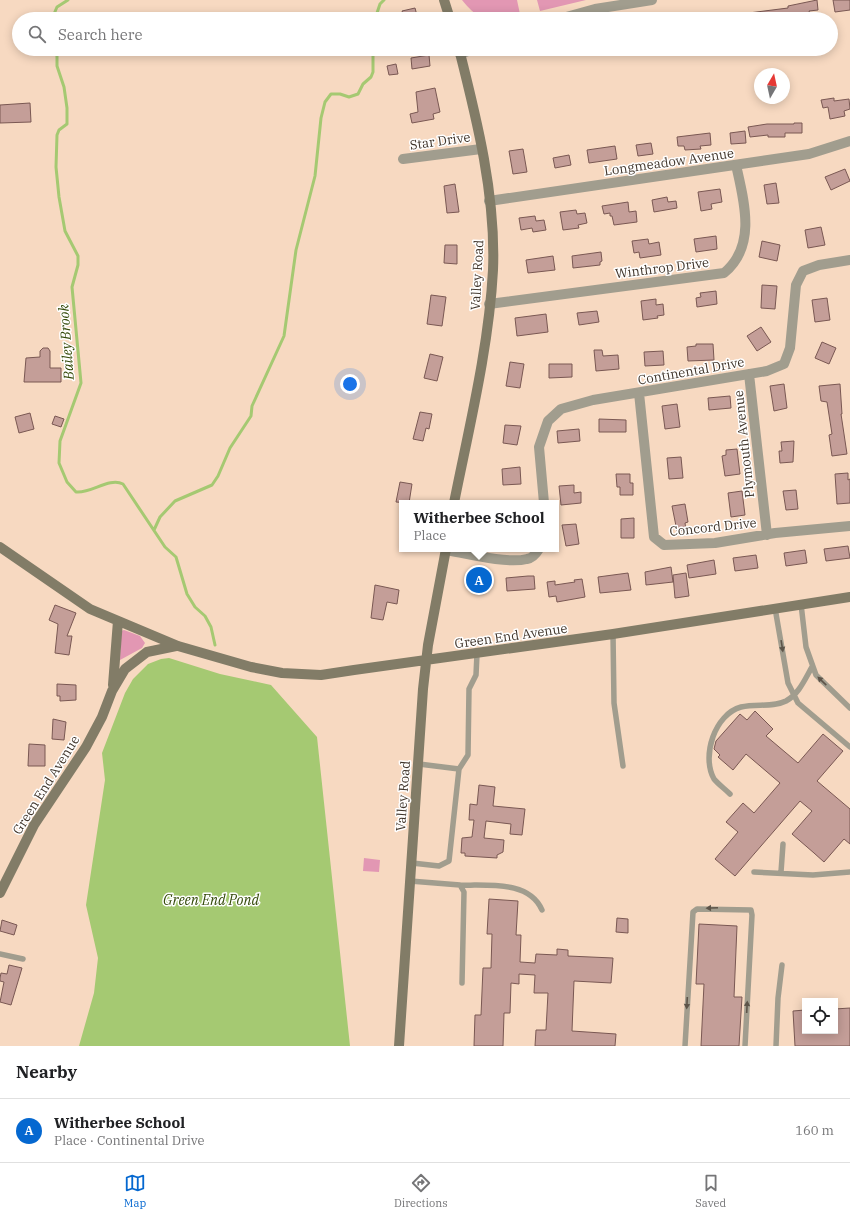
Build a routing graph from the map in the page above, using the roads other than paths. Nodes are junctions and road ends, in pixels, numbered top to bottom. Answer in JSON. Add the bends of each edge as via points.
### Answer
{"nodes":[{"id":1,"x":444,"y":0,"type":"edge"},
{"id":2,"x":652,"y":0,"type":"edge"},
{"id":3,"x":448,"y":12,"type":"edge"},
{"id":4,"x":584,"y":12,"type":"edge"},
{"id":5,"x":460,"y":56,"type":"edge"},
{"id":6,"x":850,"y":141,"type":"edge"},
{"id":7,"x":481,"y":148,"type":"junction"},
{"id":8,"x":402,"y":159,"type":"dead end"},
{"id":9,"x":736,"y":165,"type":"junction"},
{"id":10,"x":489,"y":201,"type":"junction"},
{"id":11,"x":850,"y":260,"type":"edge"},
{"id":12,"x":489,"y":304,"type":"junction"},
{"id":13,"x":749,"y":374,"type":"junction"},
{"id":14,"x":639,"y":393,"type":"junction"},
{"id":15,"x":455,"y":500,"type":"edge"},
{"id":16,"x":544,"y":500,"type":"edge"},
{"id":17,"x":850,"y":526,"type":"edge"},
{"id":18,"x":767,"y":535,"type":"junction"},
{"id":19,"x":0,"y":546,"type":"edge"},
{"id":20,"x":446,"y":552,"type":"edge"},
{"id":21,"x":458,"y":552,"type":"edge"},
{"id":22,"x":537,"y":552,"type":"edge"},
{"id":23,"x":850,"y":597,"type":"edge"},
{"id":24,"x":801,"y":604,"type":"junction"},
{"id":25,"x":775,"y":608,"type":"junction"},
{"id":26,"x":118,"y":621,"type":"junction"},
{"id":27,"x":613,"y":634,"type":"junction"},
{"id":28,"x":178,"y":646,"type":"junction"},
{"id":29,"x":477,"y":654,"type":"junction"},
{"id":30,"x":427,"y":661,"type":"junction"},
{"id":31,"x":812,"y":667,"type":"junction"},
{"id":32,"x":112,"y":691,"type":"junction"},
{"id":33,"x":794,"y":696,"type":"junction"},
{"id":34,"x":850,"y":708,"type":"edge"},
{"id":35,"x":850,"y":747,"type":"edge"},
{"id":36,"x":419,"y":764,"type":"junction"},
{"id":37,"x":623,"y":766,"type":"dead end"},
{"id":38,"x":459,"y":769,"type":"junction"},
{"id":39,"x":730,"y":794,"type":"dead end"},
{"id":40,"x":783,"y":844,"type":"dead end"},
{"id":41,"x":412,"y":863,"type":"junction"},
{"id":42,"x":754,"y":872,"type":"dead end"},
{"id":43,"x":781,"y":872,"type":"junction"},
{"id":44,"x":850,"y":872,"type":"edge"},
{"id":45,"x":410,"y":881,"type":"junction"},
{"id":46,"x":460,"y":885,"type":"junction"},
{"id":47,"x":0,"y":892,"type":"edge"},
{"id":48,"x":542,"y":910,"type":"dead end"},
{"id":49,"x":0,"y":954,"type":"edge"},
{"id":50,"x":23,"y":960,"type":"dead end"},
{"id":51,"x":782,"y":965,"type":"dead end"},
{"id":52,"x":462,"y":983,"type":"dead end"},
{"id":53,"x":399,"y":1046,"type":"edge"},
{"id":54,"x":685,"y":1046,"type":"edge"},
{"id":55,"x":745,"y":1046,"type":"edge"},
{"id":56,"x":776,"y":1046,"type":"edge"}],
"edges":[{"from":1,"to":3,"type":"main road"},
{"from":2,"to":4,"type":"street"},
{"from":5,"to":7,"type":"main road","name":"Valley Road"},
{"from":6,"to":9,"type":"street","name":"Longmeadow Avenue","via":[[818,153]]},
{"from":7,"to":8,"type":"street","name":"Star Drive"},
{"from":7,"to":10,"type":"main road","name":"Valley Road"},
{"from":9,"to":10,"type":"street","name":"Longmeadow Avenue"},
{"from":9,"to":12,"type":"street","name":"Winthrop Drive","via":[[746,221],[745,237],[735,265],[724,273]]},
{"from":10,"to":12,"type":"main road","name":"Valley Road","via":[[493,269]]},
{"from":11,"to":13,"type":"street","name":"Continental Drive","via":[[803,270],[796,285],[790,348],[784,364]]},
{"from":12,"to":15,"type":"main road","name":"Valley Road"},
{"from":13,"to":14,"type":"street","name":"Continental Drive"},
{"from":13,"to":18,"type":"street","name":"Plymouth Avenue"},
{"from":14,"to":16,"type":"street","name":"Continental Drive","via":[[593,400],[560,409],[548,421],[539,446]]},
{"from":14,"to":18,"type":"street","name":"Concord Drive","via":[[654,537],[664,546],[686,546]]},
{"from":17,"to":18,"type":"street","name":"Concord Drive"},
{"from":19,"to":26,"type":"main road","via":[[67,594]]},
{"from":20,"to":30,"type":"main road","name":"Valley Road"},
{"from":21,"to":22,"type":"street","via":[[514,561],[529,559]]},
{"from":23,"to":24,"type":"main road","name":"Green End Avenue"},
{"from":24,"to":25,"type":"main road","name":"Green End Avenue"},
{"from":24,"to":31,"type":"lane","via":[[806,647]]},
{"from":25,"to":27,"type":"main road","name":"Green End Avenue"},
{"from":25,"to":33,"type":"lane","one_way":true,"via":[[788,683]]},
{"from":26,"to":28,"type":"main road","name":"Green End Avenue"},
{"from":26,"to":32,"type":"main road","name":"Green End Avenue"},
{"from":27,"to":29,"type":"main road","name":"Green End Avenue"},
{"from":27,"to":37,"type":"lane","via":[[614,703]]},
{"from":28,"to":30,"type":"main road","name":"Green End Avenue","via":[[251,667],[321,675]]},
{"from":28,"to":32,"type":"main road","name":"Green End Avenue","via":[[147,652],[136,659],[125,669]]},
{"from":29,"to":30,"type":"main road","name":"Green End Avenue"},
{"from":29,"to":38,"type":"lane","via":[[476,675],[469,689],[468,755]]},
{"from":30,"to":36,"type":"main road","name":"Valley Road"},
{"from":31,"to":33,"type":"lane"},
{"from":34,"to":31,"type":"lane","one_way":true,"via":[[816,675]]},
{"from":32,"to":47,"type":"main road","name":"Green End Avenue","via":[[86,747],[34,825]]},
{"from":33,"to":35,"type":"lane","via":[[798,703]]},
{"from":33,"to":39,"type":"lane","via":[[773,705],[740,707],[729,712],[721,723],[713,736],[710,766],[715,779]]},
{"from":36,"to":38,"type":"lane"},
{"from":36,"to":41,"type":"main road","name":"Valley Road"},
{"from":38,"to":41,"type":"lane","via":[[449,862],[439,866]]},
{"from":40,"to":43,"type":"lane"},
{"from":41,"to":45,"type":"main road","name":"Valley Road"},
{"from":42,"to":43,"type":"lane"},
{"from":43,"to":44,"type":"lane","via":[[813,875]]},
{"from":45,"to":46,"type":"lane"},
{"from":45,"to":53,"type":"main road","name":"Valley Road"},
{"from":46,"to":48,"type":"lane","via":[[517,888],[534,897]]},
{"from":46,"to":52,"type":"lane","via":[[464,892]]},
{"from":49,"to":50,"type":"lane"},
{"from":51,"to":56,"type":"lane"},
{"from":55,"to":54,"type":"lane","one_way":true,"via":[[751,910],[717,908],[697,909],[694,912]]}]}
